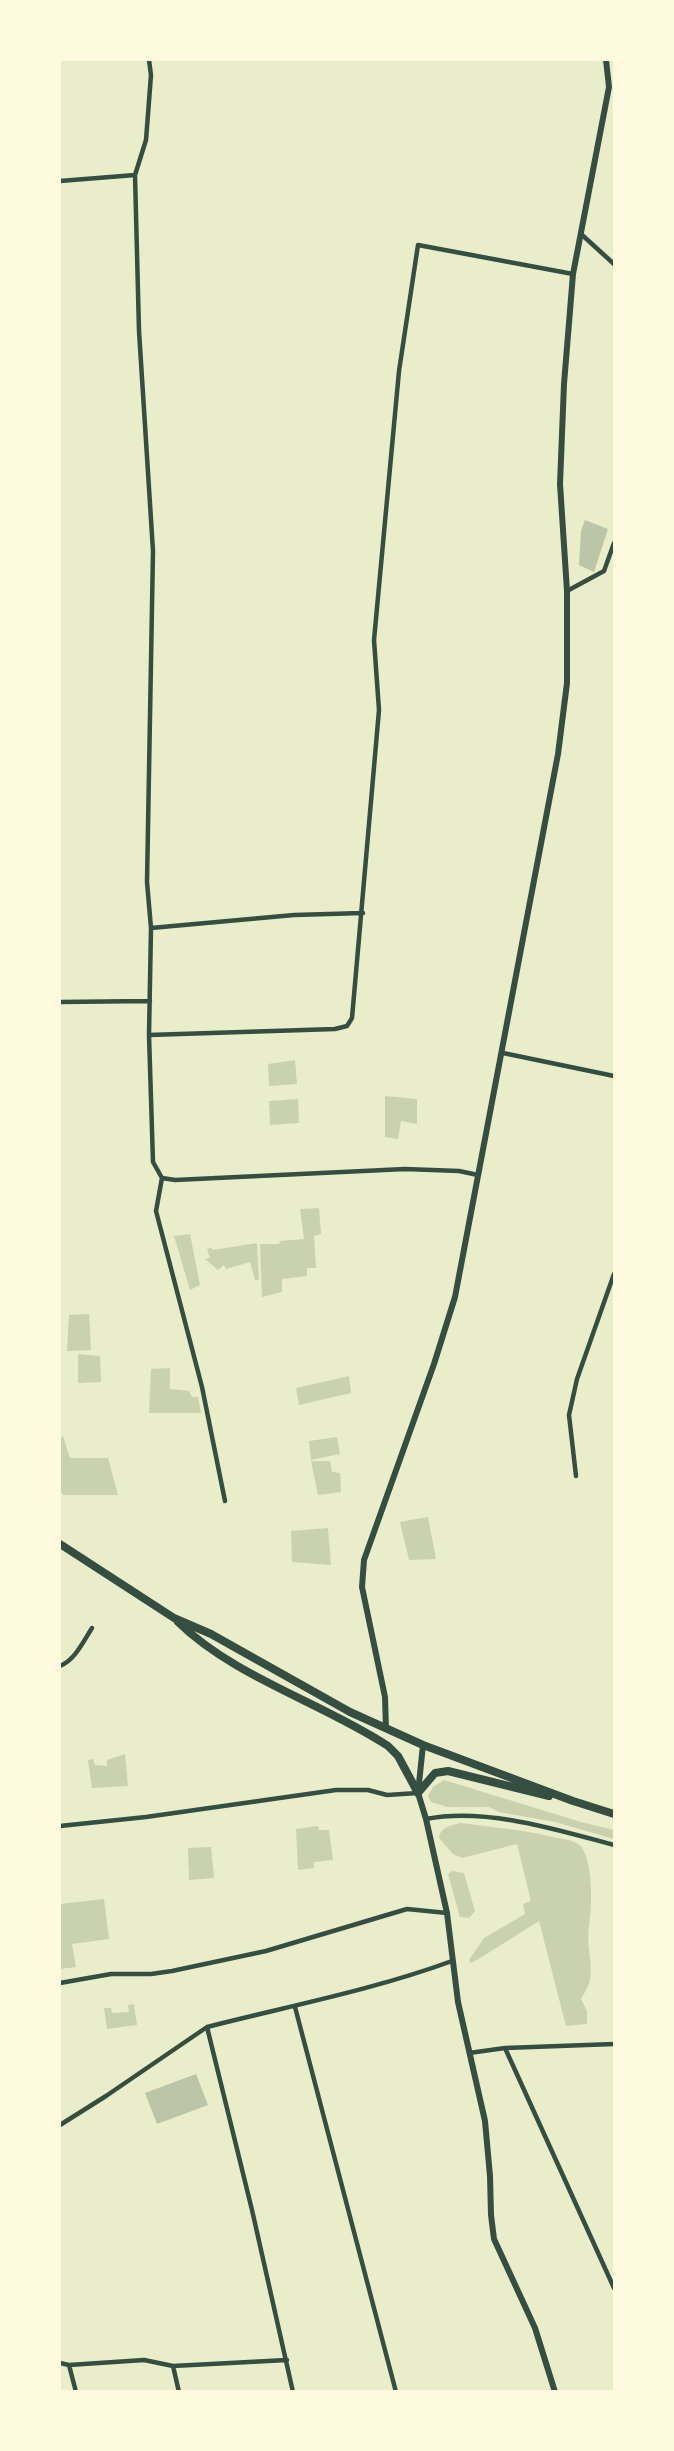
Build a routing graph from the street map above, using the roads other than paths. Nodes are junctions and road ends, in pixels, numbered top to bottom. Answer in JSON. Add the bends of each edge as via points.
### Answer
{"nodes":[{"id":1,"x":149,"y":60,"type":"edge"},
{"id":2,"x":606,"y":60,"type":"edge"},
{"id":3,"x":612,"y":87,"type":"edge"},
{"id":4,"x":135,"y":175,"type":"junction"},
{"id":5,"x":60,"y":181,"type":"edge"},
{"id":6,"x":581,"y":234,"type":"junction"},
{"id":7,"x":614,"y":264,"type":"edge"},
{"id":8,"x":573,"y":274,"type":"junction"},
{"id":9,"x":614,"y":543,"type":"edge"},
{"id":10,"x":566,"y":591,"type":"junction"},
{"id":11,"x":363,"y":913,"type":"junction"},
{"id":12,"x":151,"y":928,"type":"junction"},
{"id":13,"x":150,"y":1001,"type":"junction"},
{"id":14,"x":60,"y":1002,"type":"edge"},
{"id":15,"x":149,"y":1035,"type":"junction"},
{"id":16,"x":502,"y":1053,"type":"junction"},
{"id":17,"x":614,"y":1076,"type":"edge"},
{"id":18,"x":478,"y":1175,"type":"junction"},
{"id":19,"x":162,"y":1178,"type":"junction"},
{"id":20,"x":614,"y":1273,"type":"edge"},
{"id":21,"x":576,"y":1476,"type":"dead end"},
{"id":22,"x":225,"y":1501,"type":"dead end"},
{"id":23,"x":60,"y":1544,"type":"edge"},
{"id":24,"x":174,"y":1618,"type":"junction"},
{"id":25,"x":92,"y":1628,"type":"dead end"},
{"id":26,"x":60,"y":1666,"type":"edge"},
{"id":27,"x":386,"y":1729,"type":"junction"},
{"id":28,"x":423,"y":1745,"type":"junction"},
{"id":29,"x":418,"y":1793,"type":"junction"},
{"id":30,"x":573,"y":1801,"type":"junction"},
{"id":31,"x":614,"y":1814,"type":"edge"},
{"id":32,"x":426,"y":1819,"type":"junction"},
{"id":33,"x":60,"y":1826,"type":"edge"},
{"id":34,"x":614,"y":1845,"type":"edge"},
{"id":35,"x":447,"y":1913,"type":"junction"},
{"id":36,"x":452,"y":1961,"type":"junction"},
{"id":37,"x":60,"y":1983,"type":"edge"},
{"id":38,"x":295,"y":2007,"type":"junction"},
{"id":39,"x":207,"y":2027,"type":"junction"},
{"id":40,"x":614,"y":2044,"type":"edge"},
{"id":41,"x":505,"y":2048,"type":"junction"},
{"id":42,"x":470,"y":2053,"type":"junction"},
{"id":43,"x":60,"y":2124,"type":"edge"},
{"id":44,"x":614,"y":2288,"type":"edge"},
{"id":45,"x":287,"y":2361,"type":"junction"},
{"id":46,"x":60,"y":2363,"type":"edge"},
{"id":47,"x":69,"y":2365,"type":"junction"},
{"id":48,"x":173,"y":2366,"type":"junction"},
{"id":49,"x":76,"y":2392,"type":"edge"},
{"id":50,"x":179,"y":2392,"type":"edge"},
{"id":51,"x":293,"y":2392,"type":"edge"},
{"id":52,"x":396,"y":2392,"type":"edge"},
{"id":53,"x":555,"y":2392,"type":"edge"}],
"edges":[{"from":1,"to":4,"type":"street","via":[[146,140]]},
{"from":2,"to":3,"type":"street"},
{"from":3,"to":6,"type":"street"},
{"from":4,"to":5,"type":"street"},
{"from":4,"to":12,"type":"street","via":[[153,551],[147,883]]},
{"from":6,"to":7,"type":"street"},
{"from":6,"to":8,"type":"street"},
{"from":8,"to":10,"type":"street","via":[[560,484]]},
{"from":8,"to":11,"type":"street","via":[[418,246],[400,371],[374,640],[379,710]]},
{"from":9,"to":10,"type":"street","via":[[604,571]]},
{"from":10,"to":16,"type":"street","via":[[567,683],[558,754]]},
{"from":11,"to":12,"type":"street"},
{"from":11,"to":15,"type":"street","via":[[355,1010],[347,1026]]},
{"from":12,"to":13,"type":"street"},
{"from":13,"to":14,"type":"street"},
{"from":13,"to":15,"type":"street"},
{"from":15,"to":19,"type":"street","via":[[153,1163]]},
{"from":16,"to":17,"type":"street"},
{"from":16,"to":18,"type":"street"},
{"from":18,"to":19,"type":"street","via":[[405,1169]]},
{"from":18,"to":27,"type":"street","via":[[455,1297],[364,1560],[362,1587]]},
{"from":19,"to":22,"type":"street","via":[[156,1211],[202,1387]]},
{"from":20,"to":21,"type":"street","via":[[569,1415]]},
{"from":23,"to":24,"type":"highway"},
{"from":24,"to":27,"type":"highway"},
{"from":24,"to":29,"type":"highway","via":[[232,1661],[388,1746]]},
{"from":25,"to":26,"type":"street"},
{"from":27,"to":28,"type":"highway"},
{"from":28,"to":29,"type":"street"},
{"from":28,"to":30,"type":"highway"},
{"from":29,"to":30,"type":"highway","via":[[435,1773],[448,1770]]},
{"from":29,"to":32,"type":"street"},
{"from":29,"to":33,"type":"street","via":[[336,1790]]},
{"from":30,"to":31,"type":"highway"},
{"from":32,"to":34,"type":"street","via":[[471,1816],[511,1821]]},
{"from":32,"to":35,"type":"street"},
{"from":35,"to":36,"type":"street"},
{"from":35,"to":37,"type":"street","via":[[407,1909],[266,1951],[172,1972],[111,1974]]},
{"from":36,"to":38,"type":"street"},
{"from":36,"to":42,"type":"street"},
{"from":38,"to":39,"type":"street"},
{"from":38,"to":52,"type":"street"},
{"from":39,"to":43,"type":"street"},
{"from":39,"to":45,"type":"street"},
{"from":40,"to":41,"type":"street"},
{"from":41,"to":42,"type":"street"},
{"from":41,"to":44,"type":"street"},
{"from":42,"to":53,"type":"street","via":[[485,2120],[494,2239],[535,2328]]},
{"from":45,"to":48,"type":"street"},
{"from":45,"to":51,"type":"street"},
{"from":46,"to":47,"type":"street"},
{"from":47,"to":48,"type":"street","via":[[144,2360]]},
{"from":47,"to":49,"type":"street"},
{"from":48,"to":50,"type":"street"}]}
